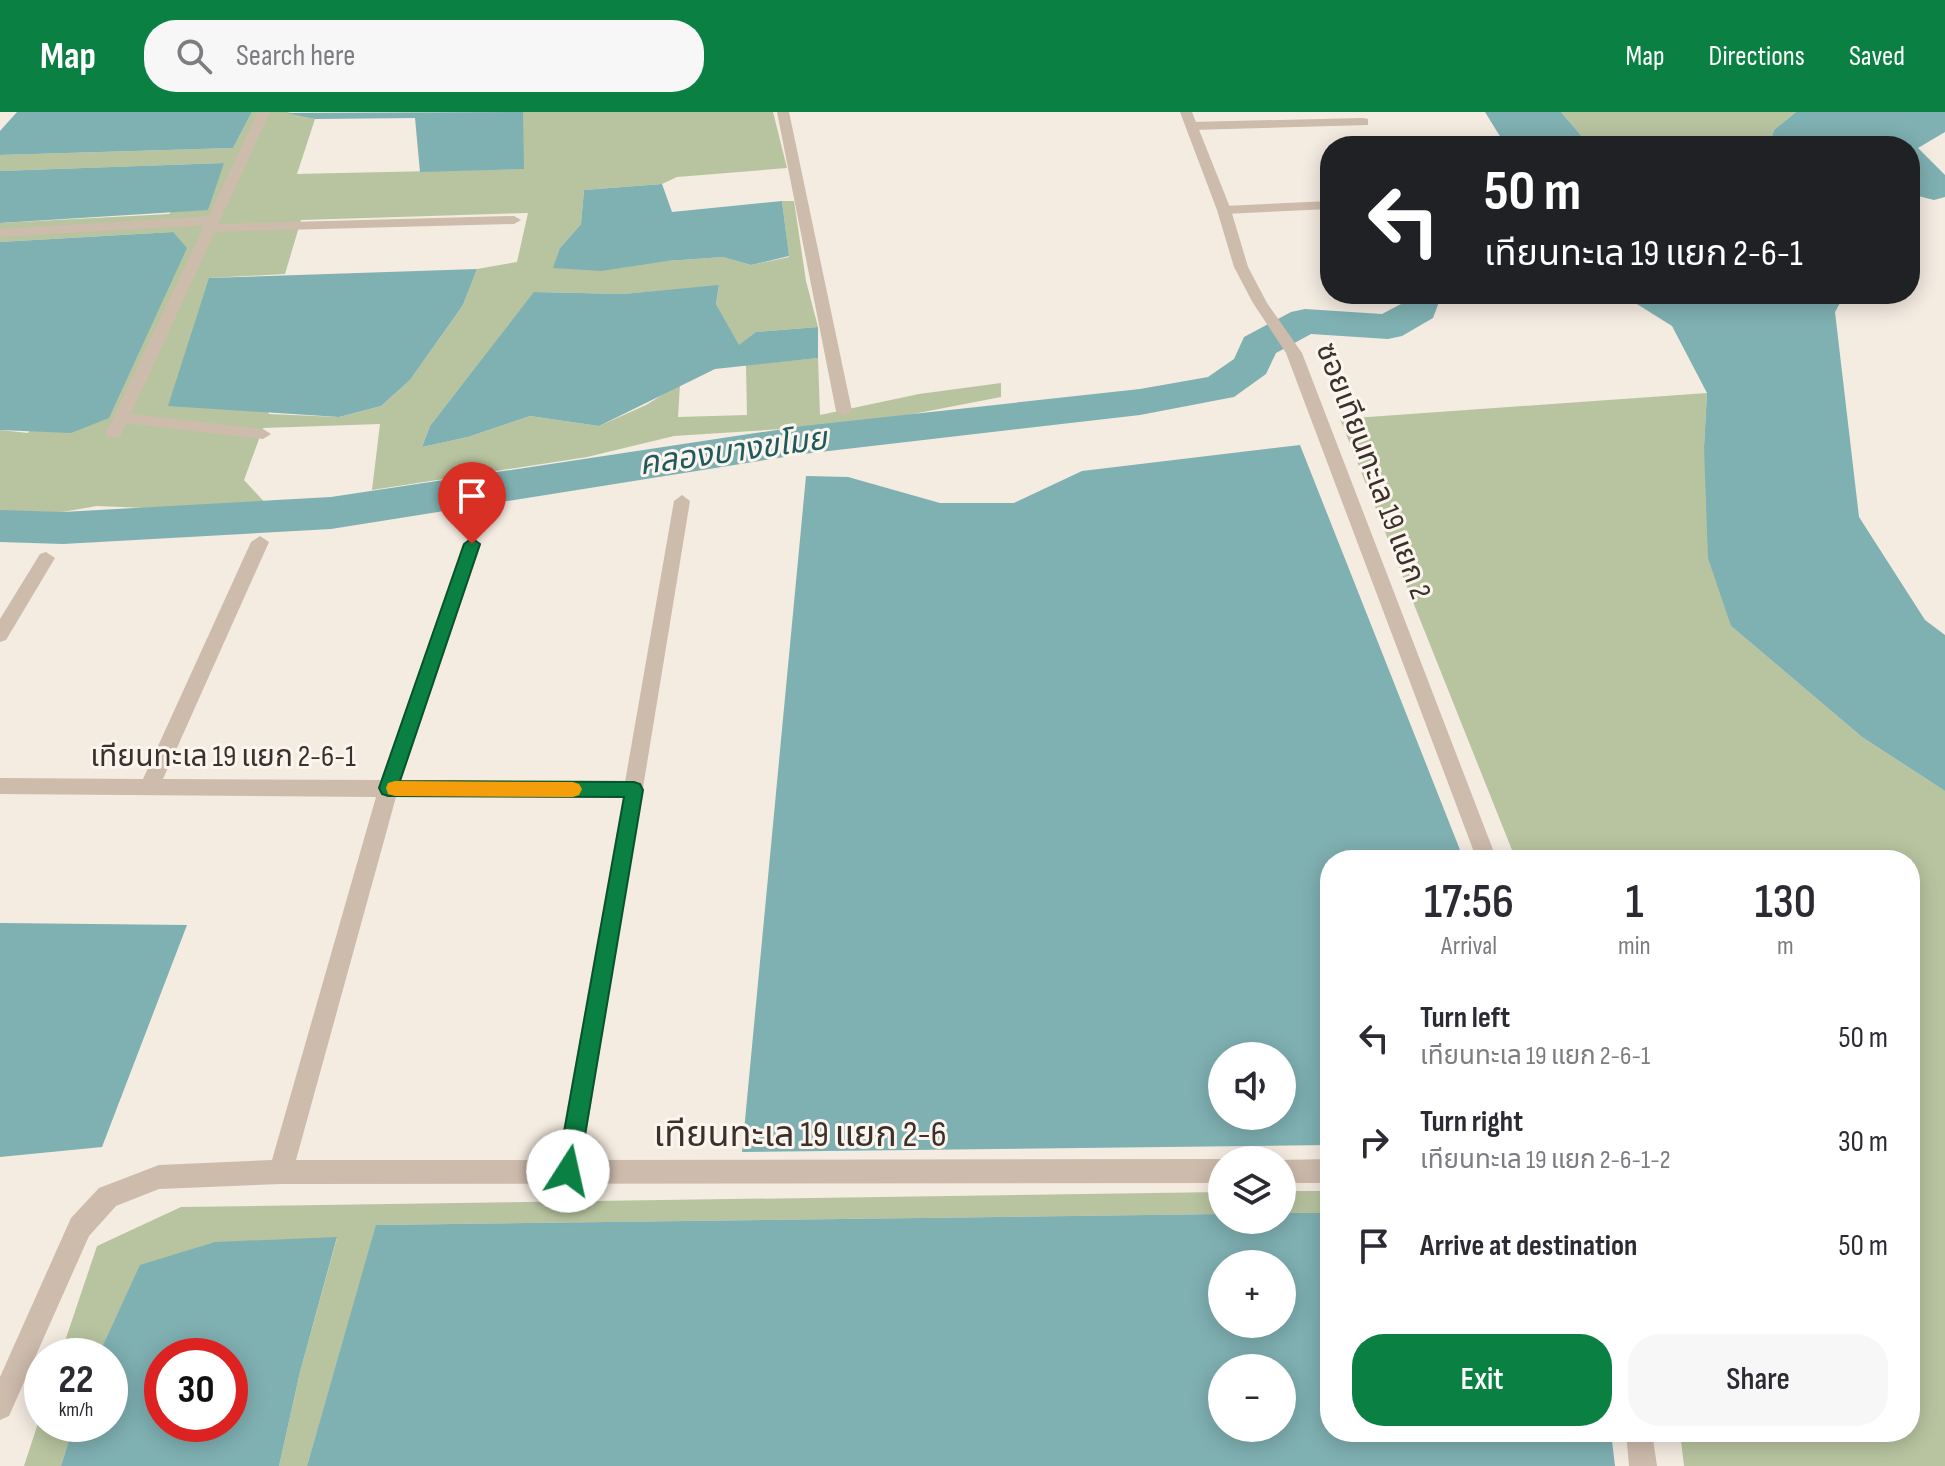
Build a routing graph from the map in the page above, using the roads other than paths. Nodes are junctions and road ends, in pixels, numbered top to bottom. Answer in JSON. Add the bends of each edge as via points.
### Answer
{"nodes":[{"id":1,"x":264,"y":112,"type":"edge"},
{"id":2,"x":783,"y":112,"type":"edge"},
{"id":3,"x":1188,"y":119,"type":"edge"},
{"id":4,"x":1363,"y":122,"type":"dead end"},
{"id":5,"x":1320,"y":205,"type":"edge"},
{"id":6,"x":1224,"y":210,"type":"junction"},
{"id":7,"x":514,"y":220,"type":"dead end"},
{"id":8,"x":212,"y":224,"type":"junction"},
{"id":9,"x":0,"y":233,"type":"edge"},
{"id":10,"x":844,"y":411,"type":"dead end"},
{"id":11,"x":263,"y":434,"type":"dead end"},
{"id":12,"x":682,"y":501,"type":"dead end"},
{"id":13,"x":260,"y":542,"type":"dead end"},
{"id":14,"x":472,"y":544,"type":"dead end"},
{"id":15,"x":46,"y":558,"type":"dead end"},
{"id":16,"x":0,"y":635,"type":"edge"},
{"id":17,"x":0,"y":786,"type":"edge"},
{"id":18,"x":149,"y":787,"type":"junction"},
{"id":19,"x":388,"y":788,"type":"junction"},
{"id":20,"x":634,"y":790,"type":"junction"},
{"id":21,"x":1483,"y":850,"type":"edge"},
{"id":22,"x":568,"y":1171,"type":"junction"},
{"id":23,"x":1208,"y":1171,"type":"edge"},
{"id":24,"x":1296,"y":1171,"type":"edge"},
{"id":25,"x":1320,"y":1171,"type":"edge"},
{"id":26,"x":281,"y":1172,"type":"junction"},
{"id":27,"x":0,"y":1407,"type":"edge"},
{"id":28,"x":1640,"y":1442,"type":"edge"},
{"id":29,"x":1643,"y":1466,"type":"edge"}],
"edges":[{"from":1,"to":8,"type":"street"},
{"from":2,"to":10,"type":"street"},
{"from":3,"to":4,"type":"street"},
{"from":3,"to":6,"type":"street","name":"ซอยเทียนทะเล 19 แยก 2"},
{"from":5,"to":6,"type":"street"},
{"from":6,"to":21,"type":"street","name":"ซอยเทียนทะเล 19 แยก 2","via":[[1241,267],[1294,353]]},
{"from":7,"to":8,"type":"street"},
{"from":8,"to":9,"type":"street"},
{"from":8,"to":11,"type":"street","via":[[118,425]]},
{"from":12,"to":20,"type":"street"},
{"from":13,"to":18,"type":"street"},
{"from":14,"to":19,"type":"street"},
{"from":15,"to":16,"type":"street"},
{"from":17,"to":18,"type":"street","name":"เทียนทะเล 19 แยก 2-6-1"},
{"from":18,"to":19,"type":"street","name":"เทียนทะเล 19 แยก 2-6-1"},
{"from":19,"to":20,"type":"street","name":"เทียนทะเล 19 แยก 2-6-1"},
{"from":19,"to":26,"type":"street"},
{"from":20,"to":22,"type":"street"},
{"from":22,"to":23,"type":"street","name":"เทียนทะเล 19 แยก 2-6"},
{"from":22,"to":26,"type":"street","name":"เทียนทะเล 19 แยก 2-6"},
{"from":24,"to":25,"type":"street"},
{"from":26,"to":27,"type":"street","name":"เทียนทะเล 19 แยก 2-6","via":[[159,1177],[108,1197],[80,1227]]},
{"from":28,"to":29,"type":"street"}]}
